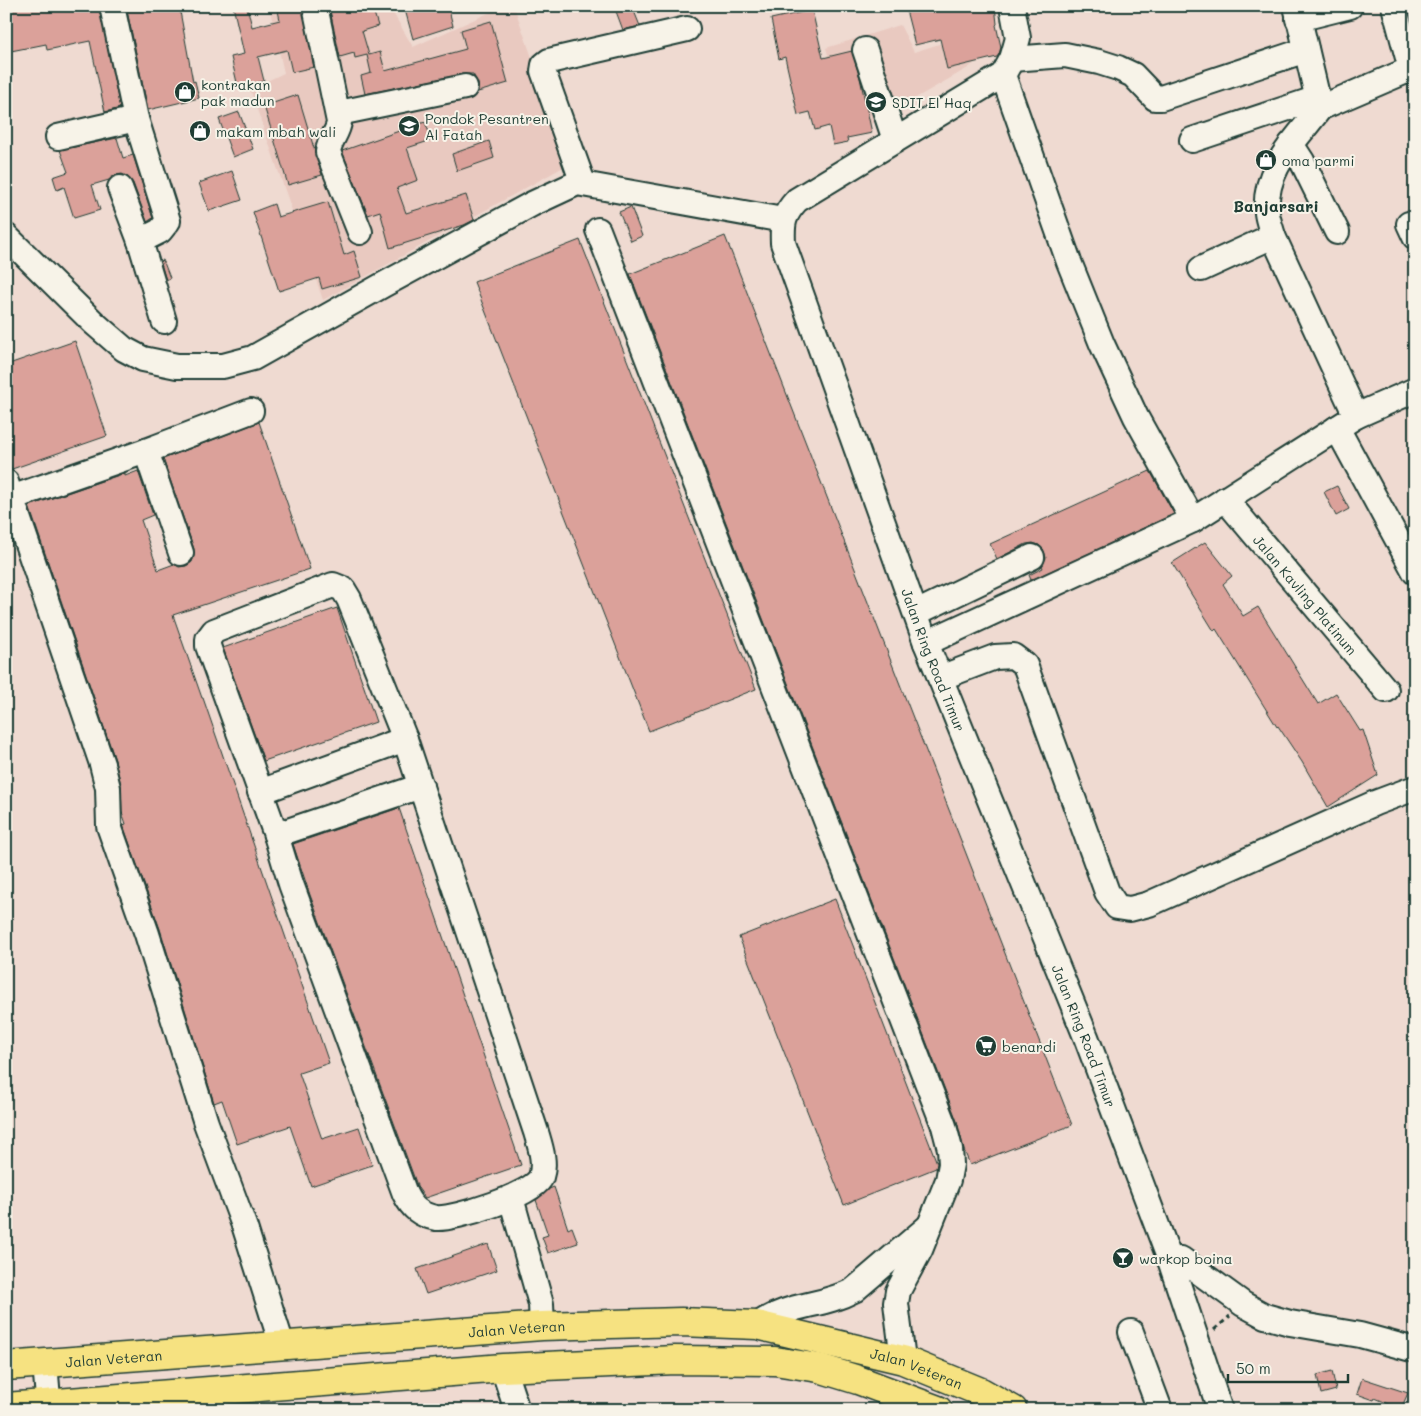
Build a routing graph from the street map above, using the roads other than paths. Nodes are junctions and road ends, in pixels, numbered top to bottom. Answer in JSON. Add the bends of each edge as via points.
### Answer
{"nodes":[{"id":1,"x":112,"y":6,"type":"edge"},
{"id":2,"x":314,"y":6,"type":"edge"},
{"id":3,"x":1012,"y":6,"type":"edge"},
{"id":4,"x":1350,"y":6,"type":"edge"},
{"id":5,"x":1394,"y":6,"type":"edge"},
{"id":6,"x":1297,"y":13,"type":"edge"},
{"id":7,"x":687,"y":29,"type":"dead end"},
{"id":8,"x":865,"y":50,"type":"dead end"},
{"id":9,"x":1306,"y":50,"type":"junction"},
{"id":10,"x":1007,"y":67,"type":"junction"},
{"id":11,"x":1413,"y":69,"type":"edge"},
{"id":12,"x":465,"y":87,"type":"dead end"},
{"id":13,"x":1319,"y":103,"type":"junction"},
{"id":14,"x":338,"y":113,"type":"junction"},
{"id":15,"x":136,"y":119,"type":"junction"},
{"id":16,"x":58,"y":137,"type":"dead end"},
{"id":17,"x":895,"y":140,"type":"junction"},
{"id":18,"x":1192,"y":140,"type":"dead end"},
{"id":19,"x":1291,"y":144,"type":"junction"},
{"id":20,"x":583,"y":183,"type":"junction"},
{"id":21,"x":120,"y":188,"type":"dead end"},
{"id":22,"x":784,"y":220,"type":"junction"},
{"id":23,"x":598,"y":230,"type":"dead end"},
{"id":24,"x":360,"y":232,"type":"dead end"},
{"id":25,"x":1337,"y":232,"type":"dead end"},
{"id":26,"x":6,"y":236,"type":"edge"},
{"id":27,"x":1273,"y":236,"type":"junction"},
{"id":28,"x":140,"y":241,"type":"junction"},
{"id":29,"x":1201,"y":270,"type":"dead end"},
{"id":30,"x":164,"y":321,"type":"dead end"},
{"id":31,"x":1415,"y":390,"type":"edge"},
{"id":32,"x":251,"y":411,"type":"dead end"},
{"id":33,"x":1347,"y":422,"type":"junction"},
{"id":34,"x":146,"y":451,"type":"junction"},
{"id":35,"x":9,"y":490,"type":"edge"},
{"id":36,"x":1226,"y":499,"type":"junction"},
{"id":37,"x":1193,"y":520,"type":"junction"},
{"id":38,"x":181,"y":553,"type":"dead end"},
{"id":39,"x":1032,"y":557,"type":"dead end"},
{"id":40,"x":1415,"y":572,"type":"edge"},
{"id":41,"x":916,"y":613,"type":"junction"},
{"id":42,"x":926,"y":643,"type":"junction"},
{"id":43,"x":940,"y":678,"type":"junction"},
{"id":44,"x":1386,"y":690,"type":"dead end"},
{"id":45,"x":405,"y":739,"type":"junction"},
{"id":46,"x":421,"y":786,"type":"junction"},
{"id":47,"x":1415,"y":788,"type":"edge"},
{"id":48,"x":260,"y":792,"type":"junction"},
{"id":49,"x":276,"y":835,"type":"junction"},
{"id":50,"x":511,"y":1198,"type":"junction"},
{"id":51,"x":931,"y":1224,"type":"junction"},
{"id":52,"x":1170,"y":1260,"type":"junction"},
{"id":53,"x":541,"y":1313,"type":"junction"},
{"id":54,"x":758,"y":1325,"type":"junction"},
{"id":55,"x":278,"y":1332,"type":"junction"},
{"id":56,"x":1131,"y":1332,"type":"dead end"},
{"id":57,"x":1415,"y":1350,"type":"edge"},
{"id":58,"x":904,"y":1360,"type":"junction"},
{"id":59,"x":45,"y":1363,"type":"junction"},
{"id":60,"x":6,"y":1366,"type":"edge"},
{"id":61,"x":503,"y":1368,"type":"junction"},
{"id":62,"x":6,"y":1407,"type":"edge"},
{"id":63,"x":49,"y":1407,"type":"edge"},
{"id":64,"x":518,"y":1410,"type":"edge"},
{"id":65,"x":938,"y":1410,"type":"edge"},
{"id":66,"x":1013,"y":1410,"type":"edge"},
{"id":67,"x":1160,"y":1410,"type":"edge"},
{"id":68,"x":1220,"y":1410,"type":"edge"}],
"edges":[{"from":1,"to":15,"type":"street"},
{"from":2,"to":14,"type":"street"},
{"from":3,"to":10,"type":"street","via":[[1018,38]]},
{"from":4,"to":6,"type":"street"},
{"from":5,"to":11,"type":"street"},
{"from":6,"to":9,"type":"street"},
{"from":7,"to":20,"type":"street","via":[[549,61],[544,65],[543,72]]},
{"from":8,"to":17,"type":"street"},
{"from":9,"to":10,"type":"street","via":[[1161,98],[1155,98],[1128,72],[1099,62],[1064,55],[1041,55]]},
{"from":9,"to":13,"type":"street"},
{"from":10,"to":17,"type":"street"},
{"from":10,"to":37,"type":"street","via":[[1069,262],[1102,344],[1136,417]]},
{"from":11,"to":13,"type":"street"},
{"from":12,"to":14,"type":"street"},
{"from":13,"to":18,"type":"street"},
{"from":13,"to":19,"type":"street"},
{"from":14,"to":24,"type":"street","via":[[338,128],[328,152]]},
{"from":15,"to":16,"type":"street"},
{"from":15,"to":28,"type":"street","via":[[168,221],[160,230]]},
{"from":17,"to":22,"type":"street","via":[[797,200],[788,209]]},
{"from":19,"to":25,"type":"street"},
{"from":19,"to":27,"type":"street","via":[[1275,168],[1269,190],[1267,214]]},
{"from":20,"to":22,"type":"street"},
{"from":20,"to":26,"type":"street","via":[[572,184],[532,204],[253,358],[223,366],[177,366],[143,359],[124,350]]},
{"from":21,"to":28,"type":"street"},
{"from":22,"to":41,"type":"street","name":"Jalan Ring Road Timur","via":[[783,243]]},
{"from":23,"to":51,"type":"street","via":[[944,1126],[950,1148],[948,1180]]},
{"from":27,"to":29,"type":"street"},
{"from":27,"to":33,"type":"street"},
{"from":28,"to":30,"type":"street"},
{"from":31,"to":33,"type":"street"},
{"from":32,"to":34,"type":"street"},
{"from":33,"to":36,"type":"street"},
{"from":33,"to":40,"type":"street"},
{"from":34,"to":35,"type":"street"},
{"from":34,"to":38,"type":"street"},
{"from":35,"to":55,"type":"street","via":[[102,764],[108,788],[109,826]]},
{"from":36,"to":37,"type":"street"},
{"from":36,"to":44,"type":"street","name":"Jalan Kavling Platinum"},
{"from":37,"to":42,"type":"street"},
{"from":39,"to":41,"type":"street"},
{"from":41,"to":42,"type":"street","name":"Jalan Ring Road Timur"},
{"from":42,"to":43,"type":"street","name":"Jalan Ring Road Timur"},
{"from":43,"to":47,"type":"street","via":[[996,657],[1013,656],[1025,665],[1107,892],[1117,907],[1130,910],[1149,904]]},
{"from":43,"to":52,"type":"street","name":"Jalan Ring Road Timur","via":[[1086,1037]]},
{"from":45,"to":46,"type":"street"},
{"from":45,"to":48,"type":"street"},
{"from":45,"to":48,"type":"street","via":[[343,588],[326,587],[214,630],[208,639]]},
{"from":46,"to":49,"type":"street"},
{"from":46,"to":50,"type":"street","via":[[543,1158],[537,1183]]},
{"from":48,"to":49,"type":"street"},
{"from":49,"to":50,"type":"street","via":[[294,894],[410,1204],[418,1212],[451,1218]]},
{"from":50,"to":53,"type":"street"},
{"from":51,"to":54,"type":"street","via":[[864,1283],[841,1297],[782,1311]]},
{"from":51,"to":58,"type":"street","via":[[898,1291],[896,1314]]},
{"from":52,"to":57,"type":"street","via":[[1181,1259],[1265,1316]]},
{"from":52,"to":68,"type":"street","name":"Jalan Ring Road Timur"},
{"from":53,"to":54,"type":"main road","name":"Jalan Veteran"},
{"from":53,"to":55,"type":"main road","name":"Jalan Veteran"},
{"from":54,"to":58,"type":"main road","name":"Jalan Veteran"},
{"from":55,"to":59,"type":"main road","name":"Jalan Veteran"},
{"from":56,"to":67,"type":"street"},
{"from":58,"to":66,"type":"main road","name":"Jalan Veteran","via":[[981,1392]]},
{"from":59,"to":60,"type":"main road","name":"Jalan Veteran"},
{"from":59,"to":63,"type":"street"},
{"from":61,"to":63,"type":"main road","name":"Jalan Veteran"},
{"from":61,"to":64,"type":"street"},
{"from":61,"to":65,"type":"main road","name":"Jalan Veteran","via":[[676,1360],[775,1361],[819,1368]]},
{"from":62,"to":63,"type":"main road","name":"Jalan Veteran"}]}
